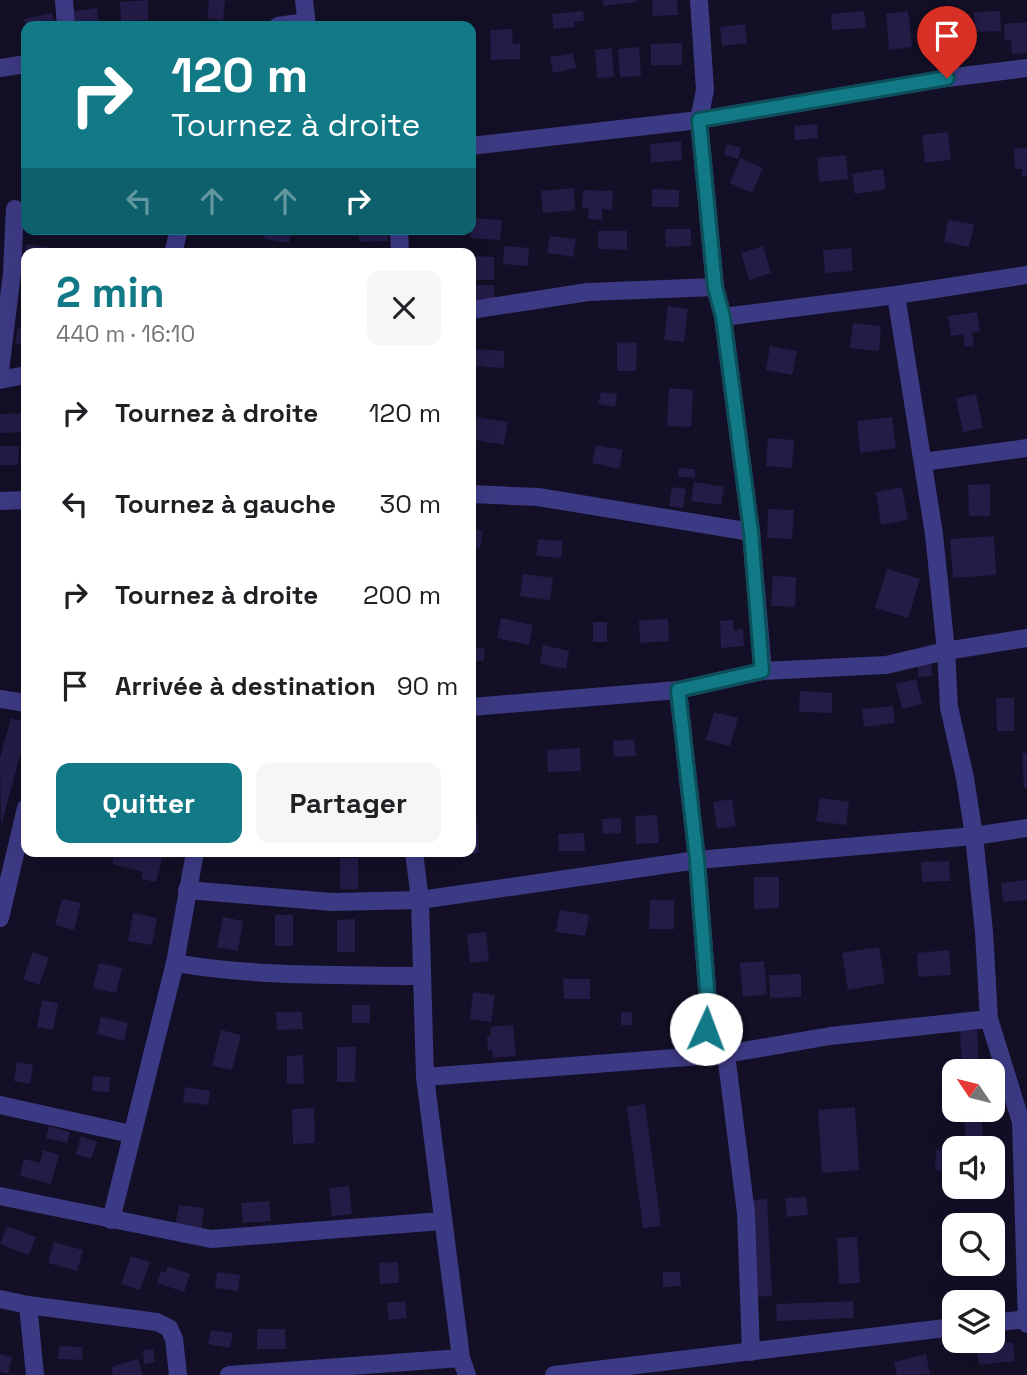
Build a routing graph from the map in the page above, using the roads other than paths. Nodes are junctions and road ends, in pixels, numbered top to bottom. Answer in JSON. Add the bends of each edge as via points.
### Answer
{"nodes":[{"id":1,"x":64,"y":0,"type":"edge"},
{"id":2,"x":304,"y":0,"type":"edge"},
{"id":3,"x":699,"y":0,"type":"edge"},
{"id":4,"x":66,"y":21,"type":"edge"},
{"id":5,"x":306,"y":21,"type":"edge"},
{"id":6,"x":21,"y":65,"type":"edge"},
{"id":7,"x":0,"y":68,"type":"edge"},
{"id":8,"x":1027,"y":68,"type":"edge"},
{"id":9,"x":699,"y":120,"type":"junction"},
{"id":10,"x":476,"y":145,"type":"edge"},
{"id":11,"x":14,"y":209,"type":"edge"},
{"id":12,"x":1027,"y":275,"type":"edge"},
{"id":13,"x":715,"y":287,"type":"junction"},
{"id":14,"x":896,"y":295,"type":"junction"},
{"id":15,"x":476,"y":309,"type":"edge"},
{"id":16,"x":723,"y":317,"type":"junction"},
{"id":17,"x":0,"y":371,"type":"edge"},
{"id":18,"x":21,"y":376,"type":"edge"},
{"id":19,"x":0,"y":380,"type":"edge"},
{"id":20,"x":1027,"y":448,"type":"edge"},
{"id":21,"x":923,"y":462,"type":"junction"},
{"id":22,"x":476,"y":494,"type":"edge"},
{"id":23,"x":21,"y":500,"type":"edge"},
{"id":24,"x":0,"y":501,"type":"edge"},
{"id":25,"x":751,"y":532,"type":"junction"},
{"id":26,"x":1027,"y":638,"type":"edge"},
{"id":27,"x":946,"y":651,"type":"junction"},
{"id":28,"x":762,"y":671,"type":"junction"},
{"id":29,"x":678,"y":690,"type":"junction"},
{"id":30,"x":0,"y":699,"type":"edge"},
{"id":31,"x":21,"y":702,"type":"edge"},
{"id":32,"x":476,"y":708,"type":"edge"},
{"id":33,"x":21,"y":828,"type":"edge"},
{"id":34,"x":1027,"y":828,"type":"edge"},
{"id":35,"x":974,"y":836,"type":"junction"},
{"id":36,"x":194,"y":857,"type":"edge"},
{"id":37,"x":415,"y":857,"type":"edge"},
{"id":38,"x":697,"y":860,"type":"junction"},
{"id":39,"x":187,"y":890,"type":"junction"},
{"id":40,"x":420,"y":900,"type":"junction"},
{"id":41,"x":0,"y":918,"type":"edge"},
{"id":42,"x":175,"y":962,"type":"junction"},
{"id":43,"x":422,"y":976,"type":"junction"},
{"id":44,"x":989,"y":1019,"type":"junction"},
{"id":45,"x":726,"y":1054,"type":"junction"},
{"id":46,"x":704,"y":1056,"type":"junction"},
{"id":47,"x":425,"y":1077,"type":"junction"},
{"id":48,"x":0,"y":1105,"type":"edge"},
{"id":49,"x":131,"y":1134,"type":"junction"},
{"id":50,"x":1025,"y":1164,"type":"edge"},
{"id":51,"x":0,"y":1196,"type":"edge"},
{"id":52,"x":111,"y":1220,"type":"junction"},
{"id":53,"x":442,"y":1221,"type":"junction"},
{"id":54,"x":0,"y":1299,"type":"edge"},
{"id":55,"x":28,"y":1305,"type":"junction"},
{"id":56,"x":1027,"y":1321,"type":"edge"},
{"id":57,"x":1005,"y":1322,"type":"edge"},
{"id":58,"x":942,"y":1328,"type":"edge"},
{"id":59,"x":751,"y":1352,"type":"junction"},
{"id":60,"x":464,"y":1366,"type":"edge"},
{"id":61,"x":35,"y":1375,"type":"edge"},
{"id":62,"x":178,"y":1375,"type":"edge"},
{"id":63,"x":229,"y":1375,"type":"edge"},
{"id":64,"x":554,"y":1375,"type":"edge"}],
"edges":[{"from":1,"to":4,"type":"street"},
{"from":2,"to":5,"type":"street"},
{"from":3,"to":9,"type":"street","via":[[705,90]]},
{"from":6,"to":7,"type":"street"},
{"from":8,"to":9,"type":"street"},
{"from":9,"to":10,"type":"street"},
{"from":9,"to":13,"type":"street"},
{"from":11,"to":17,"type":"street","via":[[12,273]]},
{"from":12,"to":14,"type":"street"},
{"from":13,"to":15,"type":"street","via":[[587,292]]},
{"from":13,"to":16,"type":"street"},
{"from":14,"to":16,"type":"street"},
{"from":14,"to":21,"type":"street"},
{"from":16,"to":25,"type":"street"},
{"from":18,"to":19,"type":"street"},
{"from":20,"to":21,"type":"street"},
{"from":21,"to":27,"type":"street"},
{"from":22,"to":25,"type":"street","via":[[538,497]]},
{"from":23,"to":24,"type":"street"},
{"from":25,"to":28,"type":"street"},
{"from":26,"to":27,"type":"street"},
{"from":27,"to":28,"type":"street","via":[[886,665]]},
{"from":27,"to":35,"type":"street","via":[[949,707]]},
{"from":28,"to":29,"type":"street"},
{"from":29,"to":32,"type":"street"},
{"from":29,"to":38,"type":"street"},
{"from":30,"to":31,"type":"street"},
{"from":33,"to":41,"type":"street"},
{"from":34,"to":35,"type":"street"},
{"from":35,"to":38,"type":"street"},
{"from":35,"to":44,"type":"street"},
{"from":36,"to":39,"type":"street"},
{"from":37,"to":40,"type":"street"},
{"from":38,"to":40,"type":"street"},
{"from":38,"to":46,"type":"street","via":[[708,1002]]},
{"from":39,"to":40,"type":"street","via":[[332,902]]},
{"from":39,"to":42,"type":"street"},
{"from":40,"to":43,"type":"street"},
{"from":42,"to":43,"type":"street","via":[[223,971]]},
{"from":42,"to":49,"type":"street"},
{"from":43,"to":47,"type":"street"},
{"from":44,"to":45,"type":"street","via":[[830,1036]]},
{"from":44,"to":50,"type":"street","via":[[1021,1122]]},
{"from":45,"to":46,"type":"street"},
{"from":45,"to":59,"type":"street","via":[[746,1213]]},
{"from":46,"to":47,"type":"street"},
{"from":47,"to":53,"type":"street"},
{"from":48,"to":49,"type":"street"},
{"from":49,"to":52,"type":"street"},
{"from":50,"to":56,"type":"street"},
{"from":51,"to":52,"type":"street"},
{"from":52,"to":53,"type":"street","via":[[211,1239]]},
{"from":53,"to":60,"type":"street"},
{"from":54,"to":55,"type":"street"},
{"from":55,"to":61,"type":"street"},
{"from":55,"to":62,"type":"street","via":[[158,1322],[169,1328],[174,1339]]},
{"from":56,"to":57,"type":"street"},
{"from":58,"to":59,"type":"street"},
{"from":59,"to":64,"type":"street"},
{"from":60,"to":63,"type":"street"}]}
